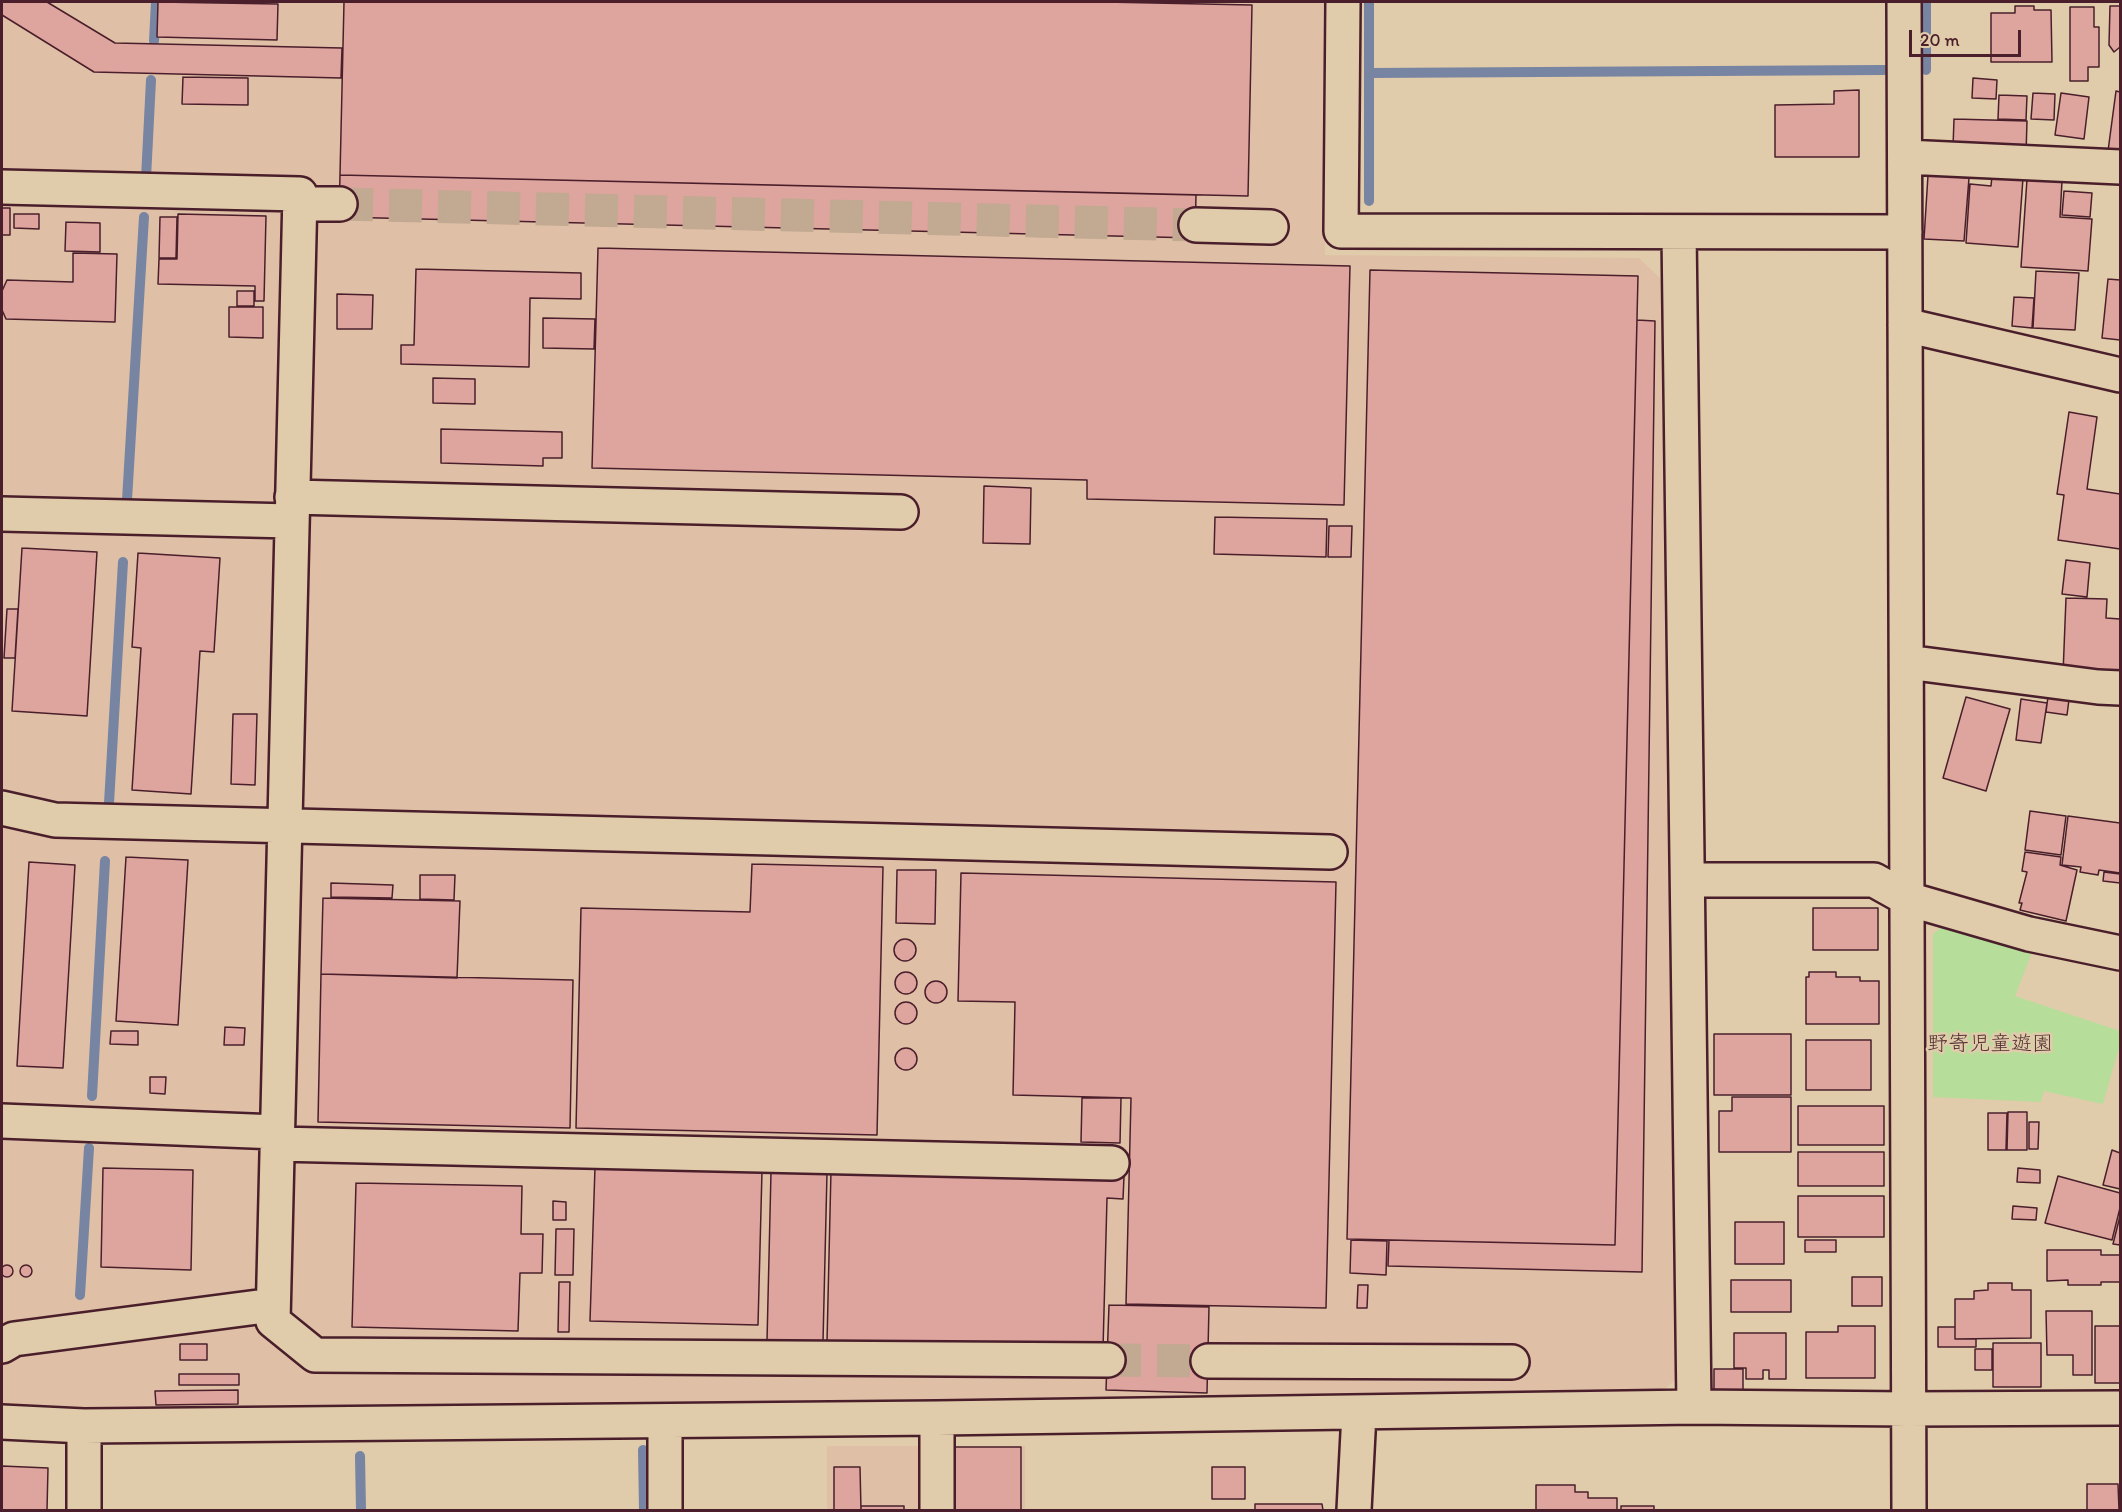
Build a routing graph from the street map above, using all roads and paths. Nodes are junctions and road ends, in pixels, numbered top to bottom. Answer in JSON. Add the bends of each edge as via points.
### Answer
{"nodes":[{"id":1,"x":1343,"y":2,"type":"edge"},
{"id":2,"x":1904,"y":2,"type":"edge"},
{"id":3,"x":1905,"y":157,"type":"junction"},
{"id":4,"x":2121,"y":167,"type":"edge"},
{"id":5,"x":2,"y":187,"type":"edge"},
{"id":6,"x":299,"y":204,"type":"junction"},
{"id":7,"x":340,"y":204,"type":"tunnel mouth"},
{"id":8,"x":1196,"y":225,"type":"tunnel mouth"},
{"id":9,"x":1270,"y":227,"type":"dead end"},
{"id":10,"x":1679,"y":232,"type":"junction"},
{"id":11,"x":1905,"y":232,"type":"junction"},
{"id":12,"x":1905,"y":326,"type":"junction"},
{"id":13,"x":2121,"y":375,"type":"edge"},
{"id":14,"x":292,"y":509,"type":"junction"},
{"id":15,"x":901,"y":512,"type":"dead end"},
{"id":16,"x":2,"y":514,"type":"edge"},
{"id":17,"x":1907,"y":662,"type":"junction"},
{"id":18,"x":2121,"y":688,"type":"edge"},
{"id":19,"x":2,"y":808,"type":"edge"},
{"id":20,"x":284,"y":826,"type":"junction"},
{"id":21,"x":1330,"y":852,"type":"dead end"},
{"id":22,"x":1688,"y":880,"type":"junction"},
{"id":23,"x":1908,"y":900,"type":"junction"},
{"id":24,"x":2121,"y":953,"type":"edge"},
{"id":25,"x":2,"y":1121,"type":"edge"},
{"id":26,"x":277,"y":1138,"type":"junction"},
{"id":27,"x":1112,"y":1164,"type":"dead end"},
{"id":28,"x":273,"y":1305,"type":"junction"},
{"id":29,"x":2,"y":1346,"type":"edge"},
{"id":30,"x":1107,"y":1360,"type":"tunnel mouth"},
{"id":31,"x":1208,"y":1361,"type":"tunnel mouth"},
{"id":32,"x":1512,"y":1362,"type":"dead end"},
{"id":33,"x":1694,"y":1407,"type":"junction"},
{"id":34,"x":2121,"y":1408,"type":"edge"},
{"id":35,"x":1908,"y":1410,"type":"junction"},
{"id":36,"x":1359,"y":1413,"type":"junction"},
{"id":37,"x":937,"y":1418,"type":"junction"},
{"id":38,"x":665,"y":1421,"type":"junction"},
{"id":39,"x":2,"y":1422,"type":"edge"},
{"id":40,"x":84,"y":1426,"type":"junction"},
{"id":41,"x":84,"y":1510,"type":"edge"},
{"id":42,"x":665,"y":1510,"type":"edge"},
{"id":43,"x":937,"y":1510,"type":"edge"},
{"id":44,"x":1354,"y":1510,"type":"edge"},
{"id":45,"x":1910,"y":1510,"type":"edge"}],
"edges":[{"from":1,"to":10,"type":"street","via":[[1341,231]]},
{"from":2,"to":3,"type":"street"},
{"from":3,"to":4,"type":"street"},
{"from":3,"to":11,"type":"street"},
{"from":5,"to":6,"type":"street","via":[[300,194]]},
{"from":6,"to":7,"type":"street"},
{"from":6,"to":14,"type":"street"},
{"from":8,"to":9,"type":"street"},
{"from":10,"to":11,"type":"street"},
{"from":10,"to":22,"type":"street"},
{"from":11,"to":12,"type":"street"},
{"from":12,"to":13,"type":"street"},
{"from":12,"to":17,"type":"street"},
{"from":14,"to":15,"type":"street"},
{"from":14,"to":16,"type":"street"},
{"from":14,"to":20,"type":"street"},
{"from":17,"to":18,"type":"street"},
{"from":17,"to":23,"type":"street"},
{"from":19,"to":20,"type":"street","via":[[55,820]]},
{"from":20,"to":21,"type":"street"},
{"from":20,"to":26,"type":"street"},
{"from":22,"to":23,"type":"street","via":[[1874,880]]},
{"from":22,"to":33,"type":"street"},
{"from":23,"to":24,"type":"street","via":[[2029,934]]},
{"from":23,"to":35,"type":"street"},
{"from":25,"to":26,"type":"street"},
{"from":26,"to":27,"type":"street"},
{"from":26,"to":28,"type":"street"},
{"from":28,"to":29,"type":"street","via":[[14,1339]]},
{"from":28,"to":30,"type":"street","via":[[273,1321],[315,1355]]},
{"from":31,"to":32,"type":"street"},
{"from":33,"to":35,"type":"street"},
{"from":33,"to":36,"type":"street"},
{"from":34,"to":35,"type":"street"},
{"from":35,"to":45,"type":"street"},
{"from":36,"to":37,"type":"street"},
{"from":36,"to":44,"type":"street"},
{"from":37,"to":38,"type":"street"},
{"from":37,"to":43,"type":"street"},
{"from":38,"to":40,"type":"street"},
{"from":38,"to":42,"type":"street"},
{"from":39,"to":40,"type":"street"},
{"from":40,"to":41,"type":"street"}]}
